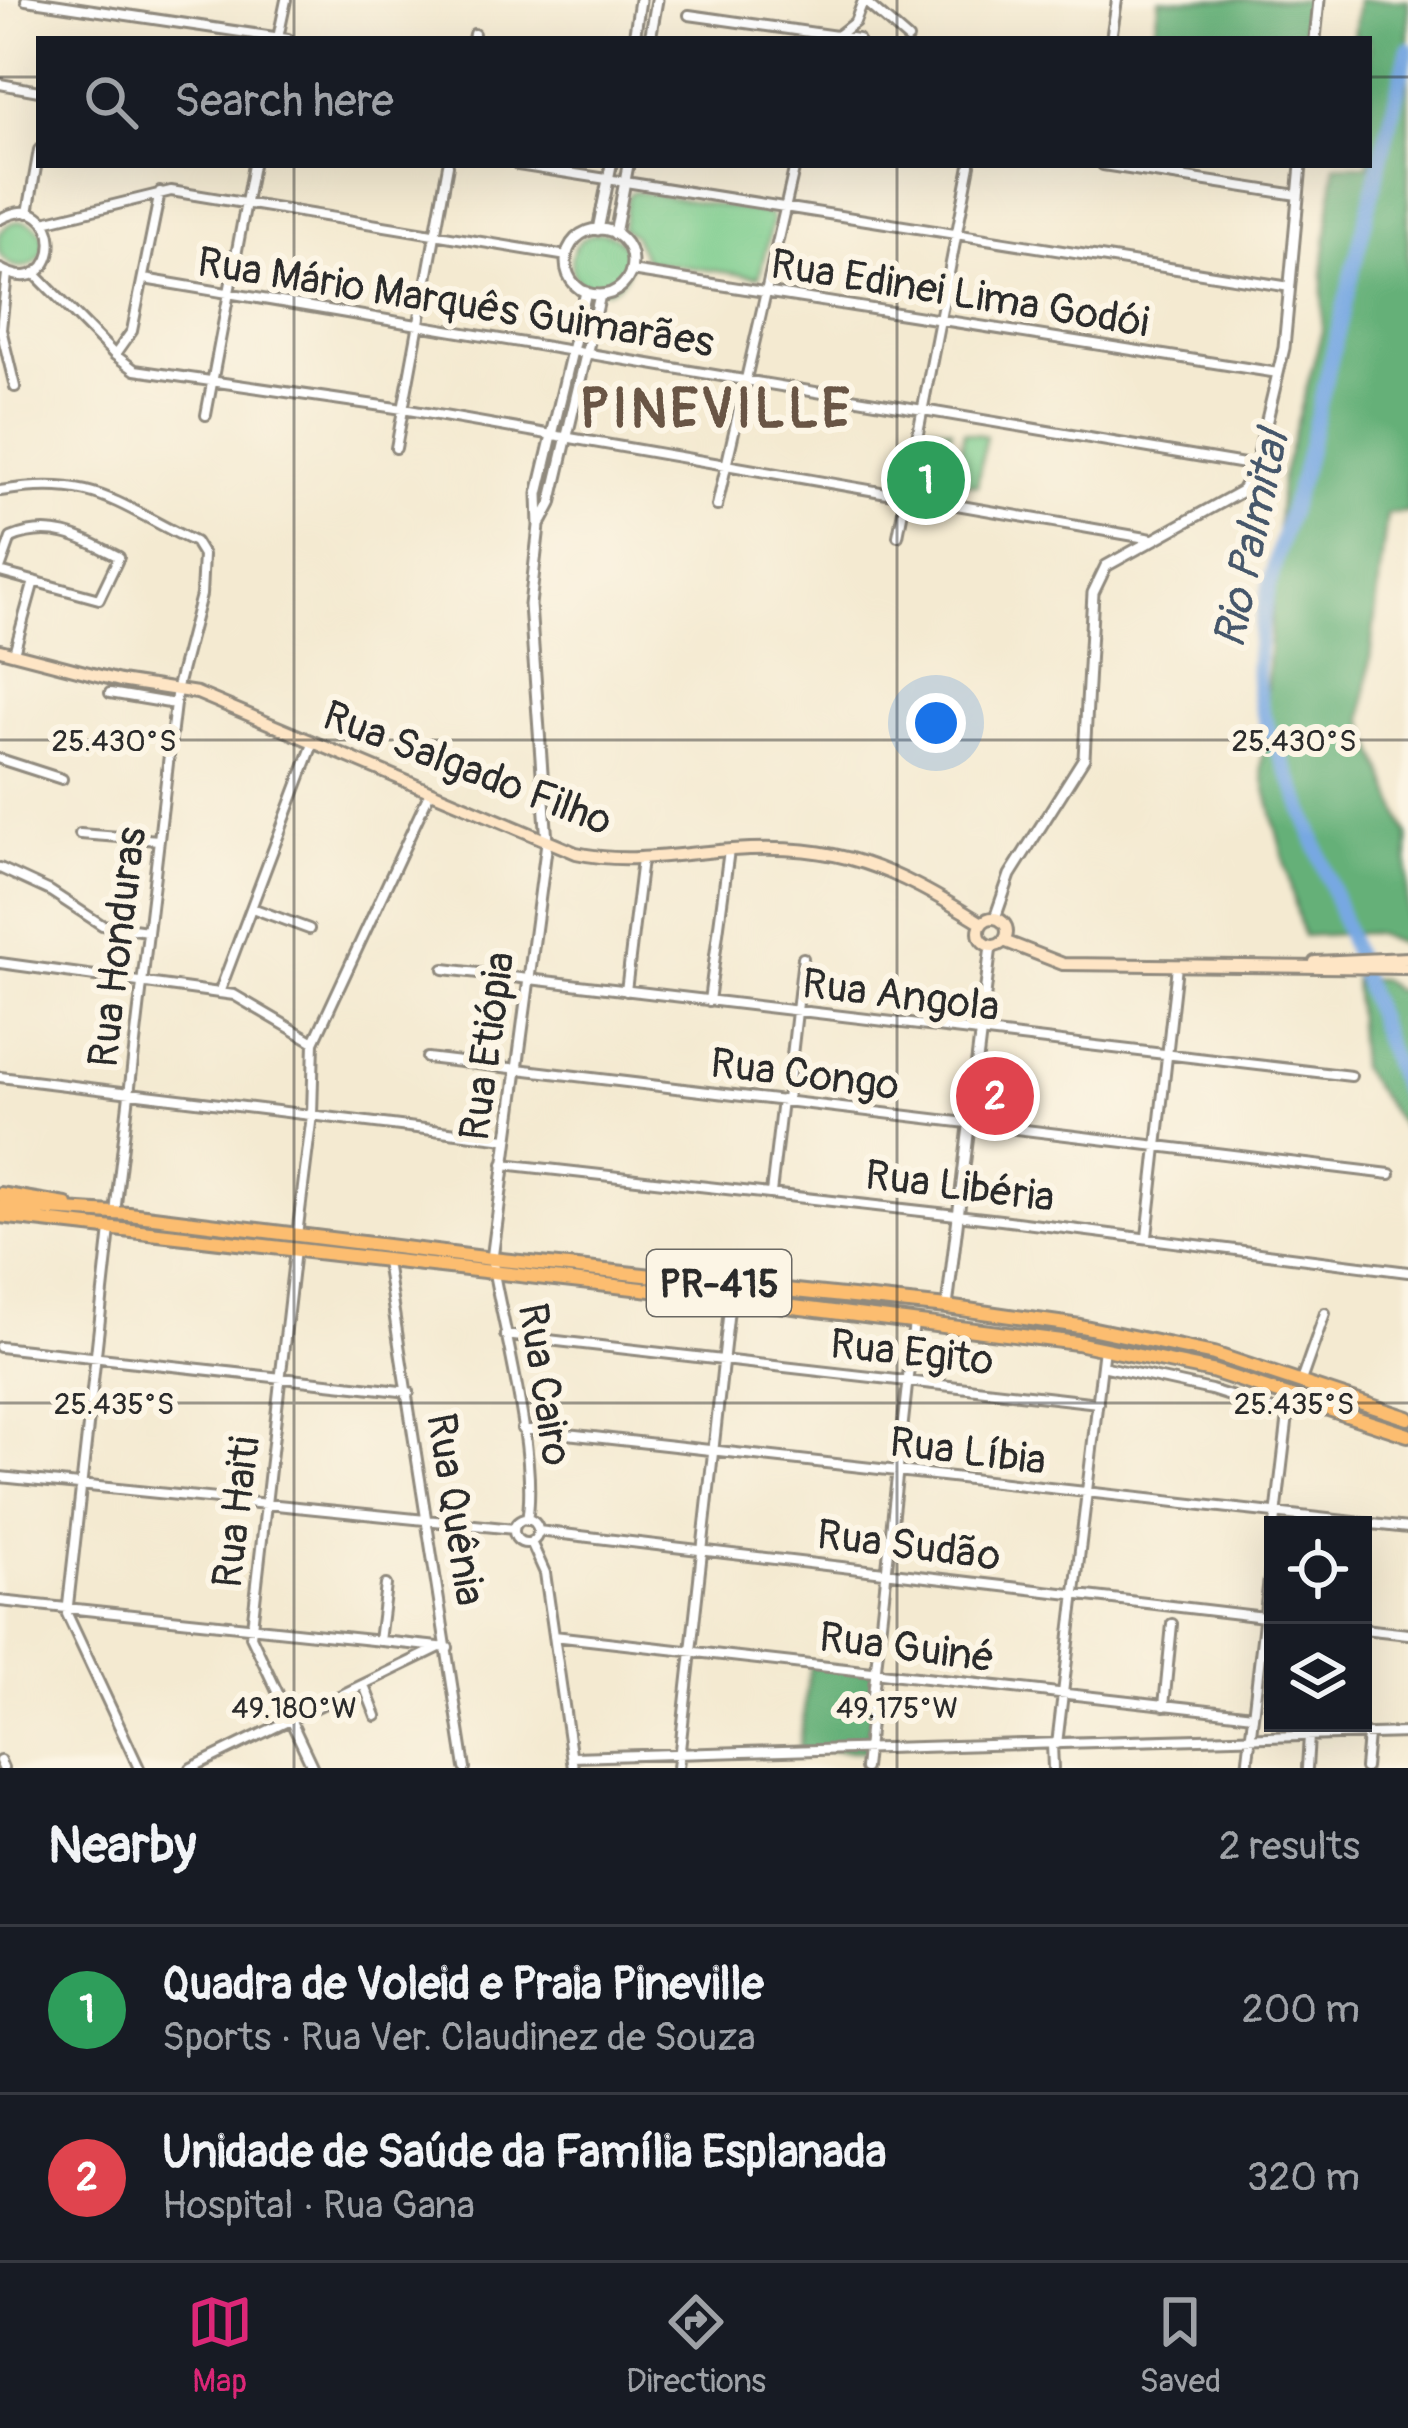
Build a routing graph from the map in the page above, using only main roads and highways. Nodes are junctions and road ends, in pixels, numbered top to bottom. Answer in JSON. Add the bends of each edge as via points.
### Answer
{"nodes":[{"id":1,"x":0,"y":650,"type":"edge"},
{"id":2,"x":982,"y":923,"type":"junction"},
{"id":3,"x":998,"y":944,"type":"junction"},
{"id":4,"x":1408,"y":958,"type":"edge"},
{"id":5,"x":1381,"y":963,"type":"junction"},
{"id":6,"x":1408,"y":968,"type":"edge"},
{"id":7,"x":0,"y":1194,"type":"edge"},
{"id":8,"x":0,"y":1206,"type":"edge"},
{"id":9,"x":115,"y":1213,"type":"junction"},
{"id":10,"x":0,"y":1216,"type":"edge"},
{"id":11,"x":64,"y":1224,"type":"junction"},
{"id":12,"x":0,"y":1226,"type":"edge"},
{"id":13,"x":493,"y":1266,"type":"junction"},
{"id":14,"x":947,"y":1307,"type":"junction"},
{"id":15,"x":914,"y":1322,"type":"junction"},
{"id":16,"x":1408,"y":1418,"type":"edge"},
{"id":17,"x":1408,"y":1436,"type":"edge"}],
"edges":[{"from":1,"to":2,"type":"main road","name":"Rua Salgado Filho","via":[[177,687],[603,859],[792,849],[873,863]]},
{"from":2,"to":3,"type":"main road","via":[[980,938]]},
{"from":2,"to":3,"type":"main road","via":[[995,918],[1006,927]]},
{"from":3,"to":5,"type":"main road","via":[[1063,964]]},
{"from":4,"to":5,"type":"main road"},
{"from":5,"to":6,"type":"main road"},
{"from":7,"to":9,"type":"highway"},
{"from":8,"to":9,"type":"highway","number":"PR-415"},
{"from":9,"to":13,"type":"highway","number":"PR-415"},
{"from":10,"to":11,"type":"highway","number":"PR-415"},
{"from":11,"to":12,"type":"highway"},
{"from":11,"to":13,"type":"highway","number":"PR-415"},
{"from":13,"to":14,"type":"highway","number":"PR-415"},
{"from":13,"to":15,"type":"highway","number":"PR-415"},
{"from":14,"to":15,"type":"highway"},
{"from":14,"to":16,"type":"highway","number":"PR-415","via":[[1164,1341]]},
{"from":15,"to":17,"type":"highway","number":"PR-415","via":[[1193,1366]]}]}
